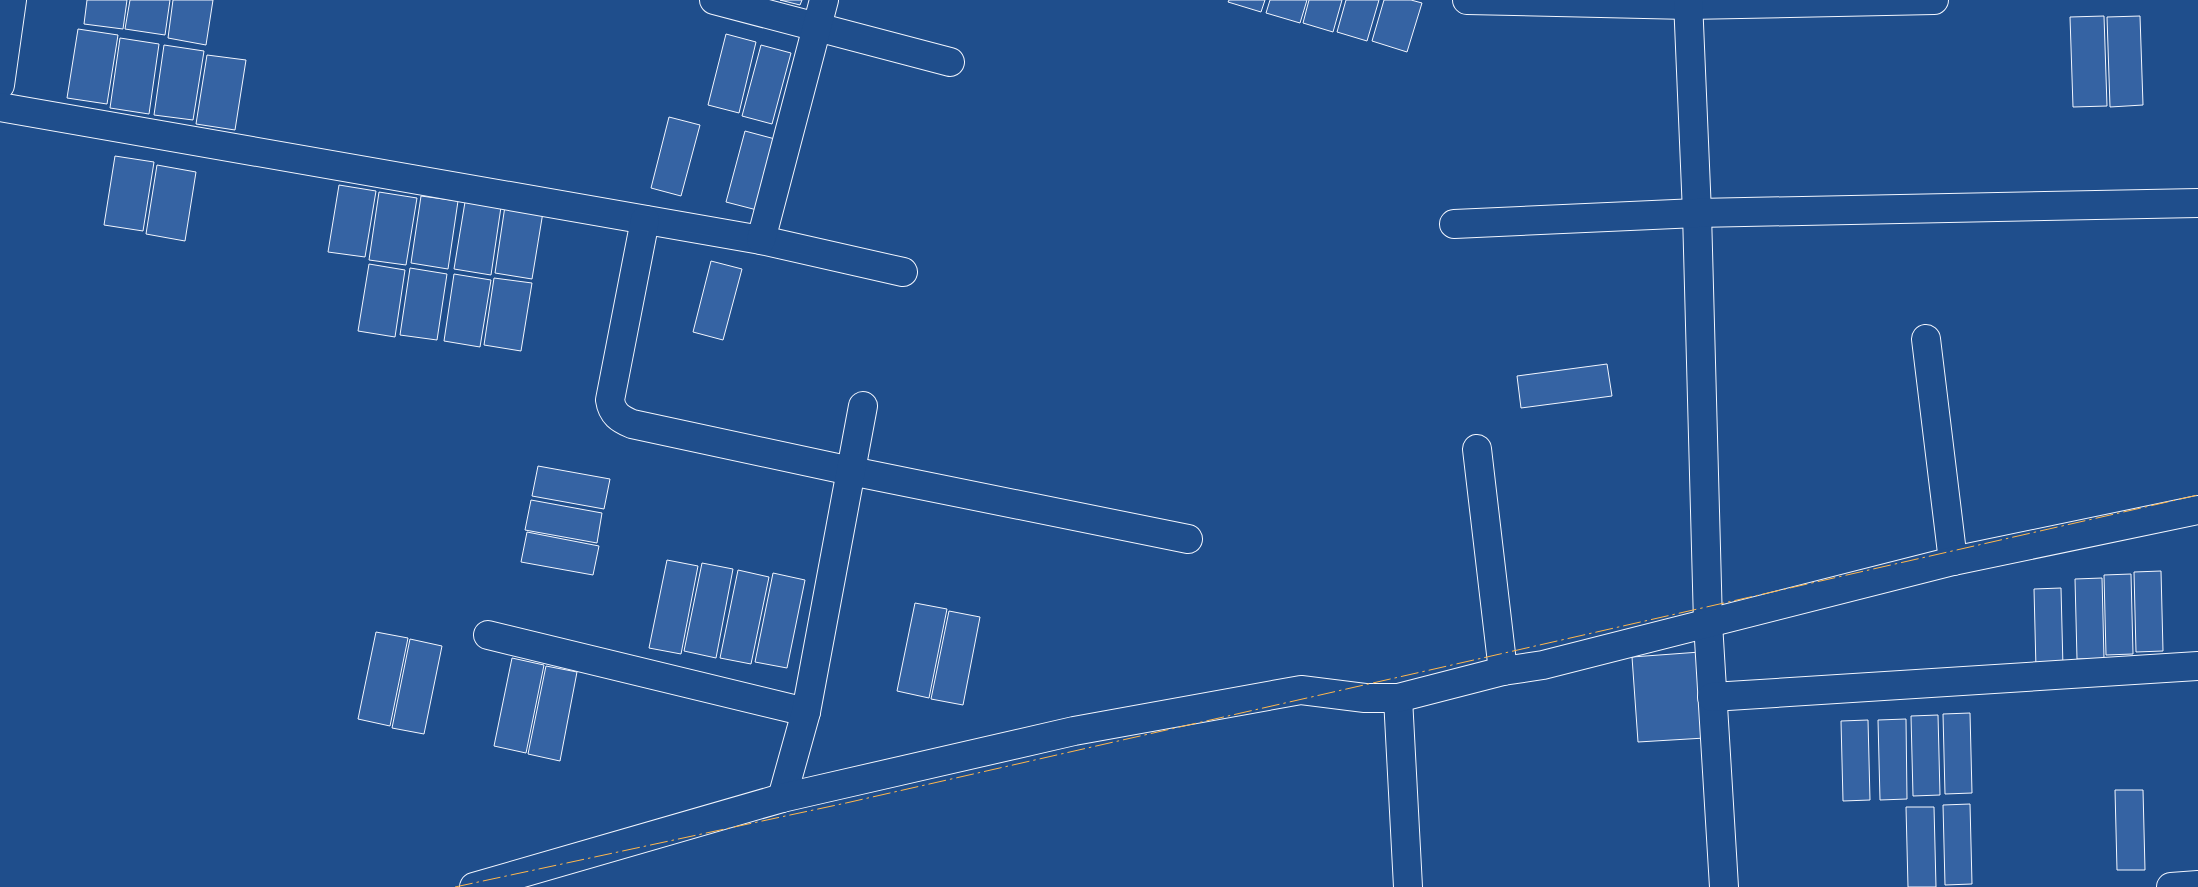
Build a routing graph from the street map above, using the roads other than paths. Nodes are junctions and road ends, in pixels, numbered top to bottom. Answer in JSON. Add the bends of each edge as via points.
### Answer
{"nodes":[{"id":1,"x":12,"y":0,"type":"edge"},
{"id":2,"x":714,"y":0,"type":"edge"},
{"id":3,"x":824,"y":0,"type":"edge"},
{"id":4,"x":1934,"y":0,"type":"edge"},
{"id":5,"x":1483,"y":1,"type":"edge"},
{"id":6,"x":1688,"y":2,"type":"edge"},
{"id":7,"x":817,"y":27,"type":"junction"},
{"id":8,"x":950,"y":62,"type":"dead end"},
{"id":9,"x":0,"y":85,"type":"edge"},
{"id":10,"x":0,"y":107,"type":"edge"},
{"id":11,"x":2198,"y":203,"type":"edge"},
{"id":12,"x":1697,"y":214,"type":"junction"},
{"id":13,"x":645,"y":220,"type":"junction"},
{"id":14,"x":1454,"y":224,"type":"dead end"},
{"id":15,"x":760,"y":240,"type":"junction"},
{"id":16,"x":903,"y":272,"type":"dead end"},
{"id":17,"x":1926,"y":339,"type":"dead end"},
{"id":18,"x":863,"y":406,"type":"dead end"},
{"id":19,"x":1477,"y":448,"type":"dead end"},
{"id":20,"x":851,"y":471,"type":"junction"},
{"id":21,"x":2198,"y":510,"type":"edge"},
{"id":22,"x":1188,"y":538,"type":"dead end"},
{"id":23,"x":1953,"y":561,"type":"junction"},
{"id":24,"x":1708,"y":623,"type":"junction"},
{"id":25,"x":488,"y":636,"type":"dead end"},
{"id":26,"x":2198,"y":666,"type":"edge"},
{"id":27,"x":1503,"y":671,"type":"junction"},
{"id":28,"x":1712,"y":697,"type":"junction"},
{"id":29,"x":1398,"y":698,"type":"junction"},
{"id":30,"x":806,"y":712,"type":"junction"},
{"id":31,"x":782,"y":798,"type":"junction"},
{"id":32,"x":2198,"y":885,"type":"edge"},
{"id":33,"x":474,"y":887,"type":"edge"},
{"id":34,"x":1408,"y":887,"type":"edge"},
{"id":35,"x":1724,"y":887,"type":"edge"},
{"id":36,"x":2171,"y":887,"type":"edge"}],
"edges":[{"from":1,"to":9,"type":"street"},
{"from":2,"to":7,"type":"street"},
{"from":3,"to":7,"type":"street"},
{"from":4,"to":6,"type":"street"},
{"from":5,"to":6,"type":"street"},
{"from":6,"to":12,"type":"street"},
{"from":7,"to":8,"type":"street"},
{"from":7,"to":15,"type":"street"},
{"from":10,"to":13,"type":"street"},
{"from":11,"to":12,"type":"street"},
{"from":12,"to":14,"type":"street"},
{"from":12,"to":24,"type":"street"},
{"from":13,"to":15,"type":"street"},
{"from":13,"to":20,"type":"street","via":[[610,400],[618,418],[632,424]]},
{"from":15,"to":16,"type":"street"},
{"from":17,"to":23,"type":"street"},
{"from":18,"to":20,"type":"street"},
{"from":19,"to":27,"type":"street"},
{"from":20,"to":22,"type":"street"},
{"from":20,"to":30,"type":"street"},
{"from":21,"to":23,"type":"street"},
{"from":23,"to":24,"type":"street"},
{"from":24,"to":27,"type":"street","via":[[1543,665]]},
{"from":24,"to":28,"type":"street"},
{"from":25,"to":30,"type":"street"},
{"from":26,"to":28,"type":"street"},
{"from":27,"to":29,"type":"street"},
{"from":28,"to":35,"type":"street"},
{"from":29,"to":31,"type":"street","via":[[1365,698],[1301,690],[1074,731]]},
{"from":29,"to":34,"type":"street"},
{"from":30,"to":31,"type":"street"},
{"from":31,"to":33,"type":"street"},
{"from":32,"to":36,"type":"street"}]}
